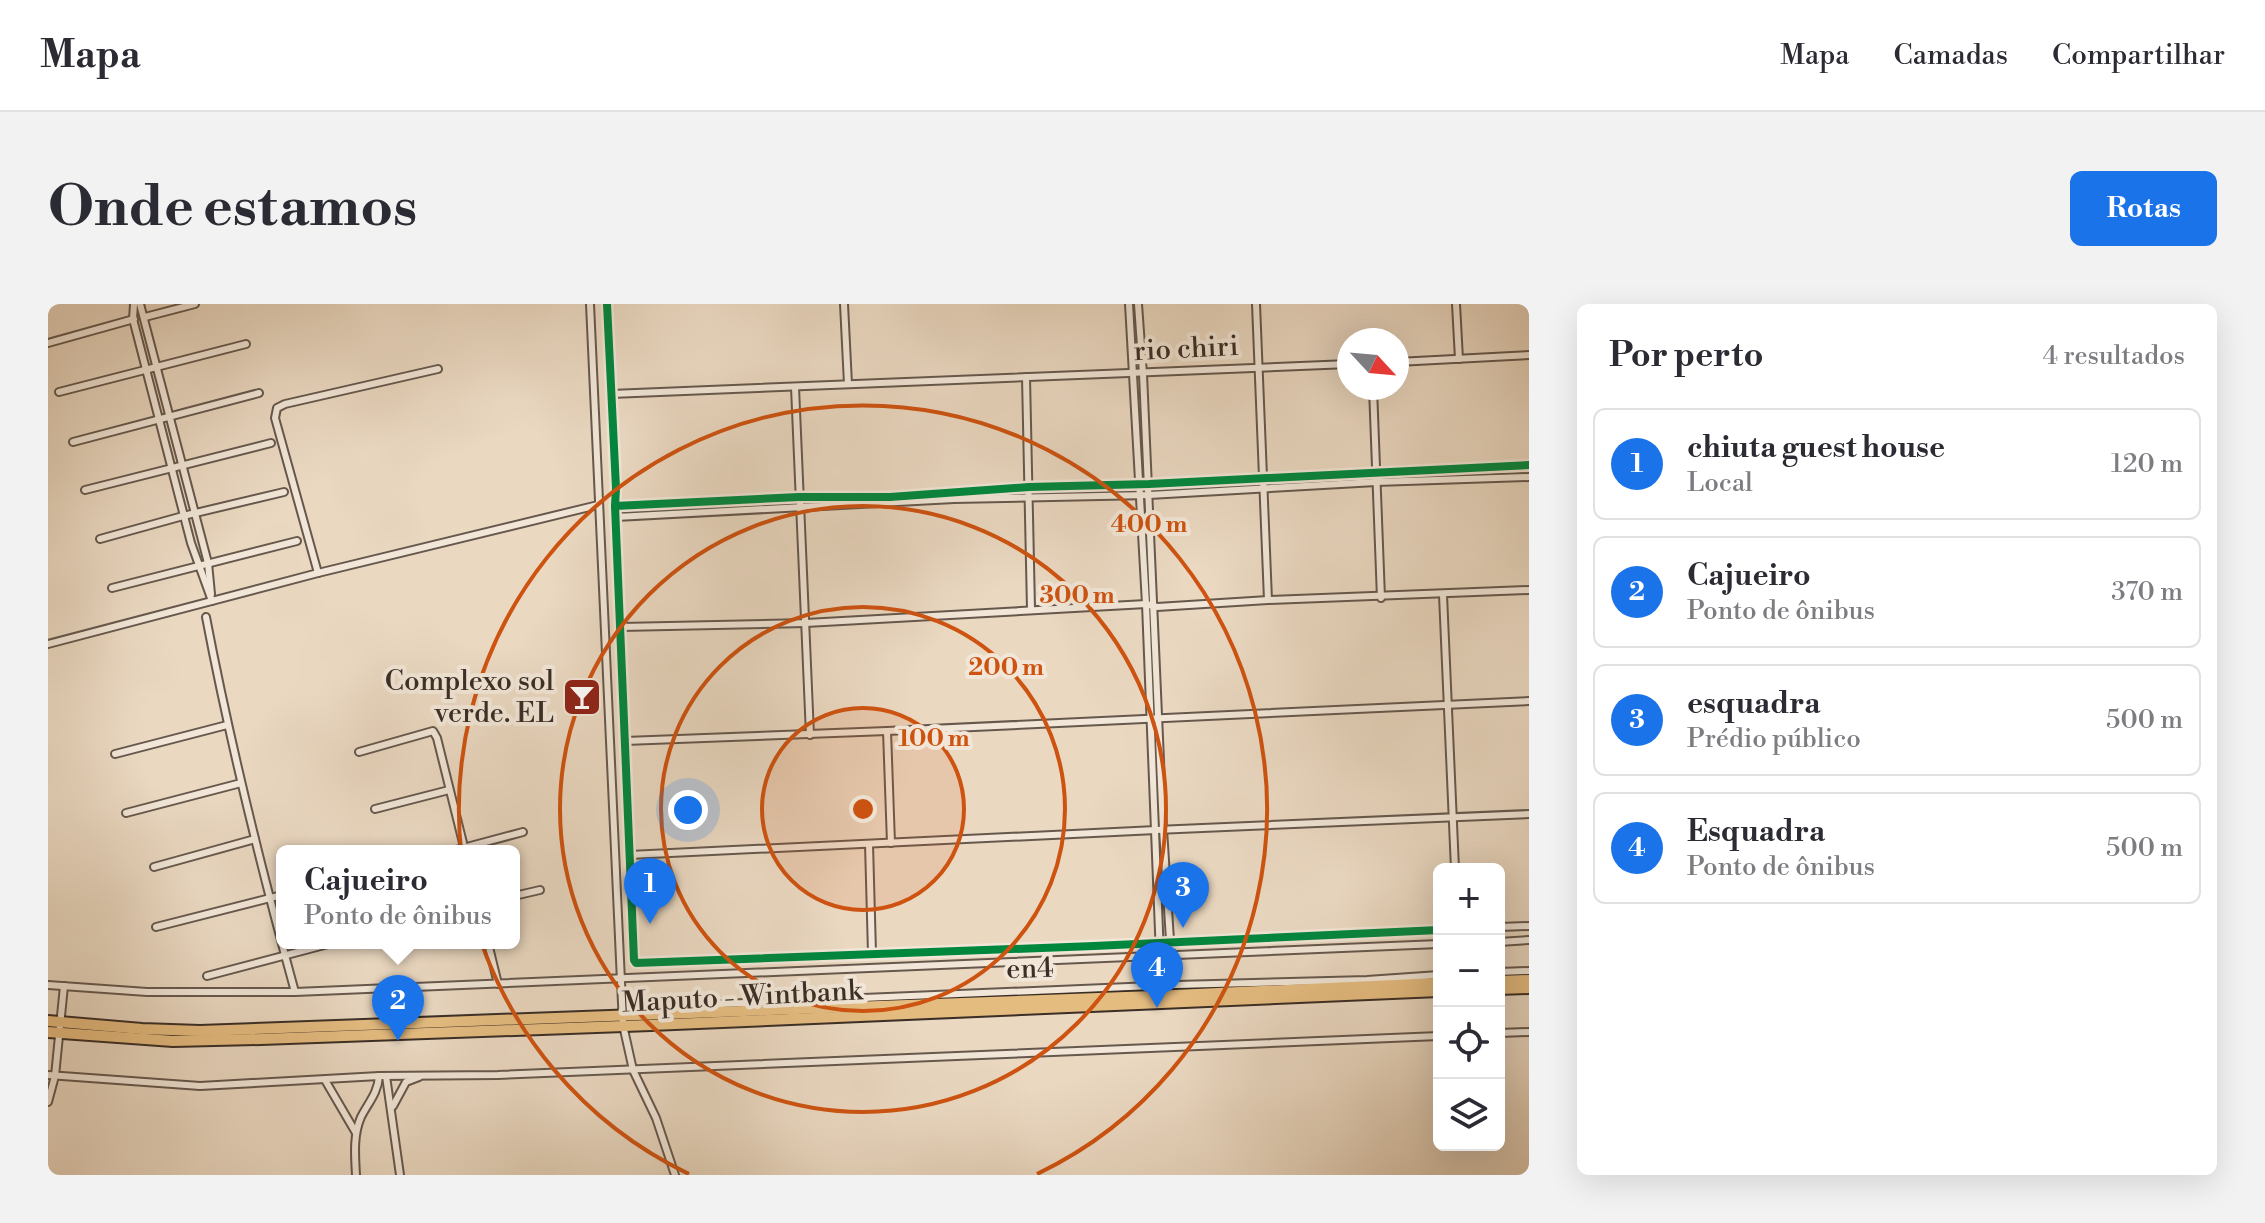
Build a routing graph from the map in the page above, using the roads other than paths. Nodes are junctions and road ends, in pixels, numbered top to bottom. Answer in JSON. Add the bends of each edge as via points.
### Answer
{"nodes":[{"id":1,"x":137,"y":304,"type":"edge"},
{"id":2,"x":195,"y":304,"type":"edge"},
{"id":3,"x":590,"y":304,"type":"edge"},
{"id":4,"x":607,"y":304,"type":"edge"},
{"id":5,"x":844,"y":304,"type":"edge"},
{"id":6,"x":1129,"y":304,"type":"edge"},
{"id":7,"x":1138,"y":304,"type":"edge"},
{"id":8,"x":1256,"y":304,"type":"edge"},
{"id":9,"x":1456,"y":304,"type":"edge"},
{"id":10,"x":145,"y":317,"type":"junction"},
{"id":11,"x":133,"y":319,"type":"junction"},
{"id":12,"x":48,"y":343,"type":"edge"},
{"id":13,"x":246,"y":344,"type":"dead end"},
{"id":14,"x":1529,"y":355,"type":"edge"},
{"id":15,"x":1459,"y":359,"type":"junction"},
{"id":16,"x":1409,"y":361,"type":"edge"},
{"id":17,"x":1337,"y":364,"type":"edge"},
{"id":18,"x":157,"y":366,"type":"junction"},
{"id":19,"x":1258,"y":367,"type":"junction"},
{"id":20,"x":145,"y":369,"type":"junction"},
{"id":21,"x":438,"y":369,"type":"dead end"},
{"id":22,"x":1133,"y":374,"type":"junction"},
{"id":23,"x":1143,"y":374,"type":"junction"},
{"id":24,"x":1026,"y":377,"type":"junction"},
{"id":25,"x":848,"y":384,"type":"junction"},
{"id":26,"x":795,"y":387,"type":"junction"},
{"id":27,"x":59,"y":392,"type":"dead end"},
{"id":28,"x":259,"y":393,"type":"dead end"},
{"id":29,"x":611,"y":394,"type":"junction"},
{"id":30,"x":1373,"y":400,"type":"edge"},
{"id":31,"x":170,"y":415,"type":"junction"},
{"id":32,"x":157,"y":418,"type":"junction"},
{"id":33,"x":73,"y":442,"type":"dead end"},
{"id":34,"x":271,"y":443,"type":"dead end"},
{"id":35,"x":183,"y":464,"type":"junction"},
{"id":36,"x":1529,"y":465,"type":"edge"},
{"id":37,"x":171,"y":469,"type":"junction"},
{"id":38,"x":1375,"y":472,"type":"junction"},
{"id":39,"x":1529,"y":477,"type":"edge"},
{"id":40,"x":1263,"y":479,"type":"junction"},
{"id":41,"x":1376,"y":482,"type":"junction"},
{"id":42,"x":1140,"y":484,"type":"junction"},
{"id":43,"x":1149,"y":484,"type":"junction"},
{"id":44,"x":1029,"y":487,"type":"junction"},
{"id":45,"x":1264,"y":489,"type":"junction"},
{"id":46,"x":85,"y":490,"type":"dead end"},
{"id":47,"x":284,"y":492,"type":"dead end"},
{"id":48,"x":1140,"y":495,"type":"junction"},
{"id":49,"x":1149,"y":495,"type":"junction"},
{"id":50,"x":799,"y":497,"type":"junction"},
{"id":51,"x":1029,"y":497,"type":"junction"},
{"id":52,"x":598,"y":505,"type":"junction"},
{"id":53,"x":615,"y":506,"type":"junction"},
{"id":54,"x":800,"y":507,"type":"junction"},
{"id":55,"x":196,"y":513,"type":"junction"},
{"id":56,"x":183,"y":516,"type":"junction"},
{"id":57,"x":616,"y":517,"type":"junction"},
{"id":58,"x":100,"y":539,"type":"dead end"},
{"id":59,"x":297,"y":541,"type":"dead end"},
{"id":60,"x":208,"y":563,"type":"junction"},
{"id":61,"x":198,"y":566,"type":"junction"},
{"id":62,"x":318,"y":573,"type":"junction"},
{"id":63,"x":112,"y":588,"type":"dead end"},
{"id":64,"x":1529,"y":590,"type":"edge"},
{"id":65,"x":1443,"y":595,"type":"junction"},
{"id":66,"x":1381,"y":598,"type":"junction"},
{"id":67,"x":1268,"y":600,"type":"junction"},
{"id":68,"x":212,"y":601,"type":"junction"},
{"id":69,"x":1150,"y":605,"type":"junction"},
{"id":70,"x":1031,"y":609,"type":"junction"},
{"id":71,"x":206,"y":617,"type":"dead end"},
{"id":72,"x":806,"y":623,"type":"junction"},
{"id":73,"x":621,"y":627,"type":"junction"},
{"id":74,"x":48,"y":644,"type":"edge"},
{"id":75,"x":1529,"y":701,"type":"edge"},
{"id":76,"x":1449,"y":704,"type":"junction"},
{"id":77,"x":1149,"y":718,"type":"junction"},
{"id":78,"x":1159,"y":718,"type":"junction"},
{"id":79,"x":227,"y":725,"type":"junction"},
{"id":80,"x":887,"y":731,"type":"junction"},
{"id":81,"x":810,"y":735,"type":"junction"},
{"id":82,"x":625,"y":741,"type":"junction"},
{"id":83,"x":359,"y":752,"type":"dead end"},
{"id":84,"x":115,"y":754,"type":"dead end"},
{"id":85,"x":241,"y":783,"type":"junction"},
{"id":86,"x":449,"y":790,"type":"junction"},
{"id":87,"x":375,"y":809,"type":"dead end"},
{"id":88,"x":126,"y":813,"type":"dead end"},
{"id":89,"x":1529,"y":814,"type":"edge"},
{"id":90,"x":1453,"y":818,"type":"junction"},
{"id":91,"x":1159,"y":829,"type":"junction"},
{"id":92,"x":523,"y":832,"type":"dead end"},
{"id":93,"x":255,"y":839,"type":"junction"},
{"id":94,"x":891,"y":843,"type":"junction"},
{"id":95,"x":869,"y":844,"type":"junction"},
{"id":96,"x":464,"y":845,"type":"edge"},
{"id":97,"x":479,"y":845,"type":"edge"},
{"id":98,"x":629,"y":855,"type":"junction"},
{"id":99,"x":1455,"y":863,"type":"edge"},
{"id":100,"x":154,"y":867,"type":"dead end"},
{"id":101,"x":540,"y":890,"type":"dead end"},
{"id":102,"x":520,"y":895,"type":"edge"},
{"id":103,"x":276,"y":897,"type":"edge"},
{"id":104,"x":269,"y":899,"type":"junction"},
{"id":105,"x":276,"y":924,"type":"edge"},
{"id":106,"x":1529,"y":926,"type":"edge"},
{"id":107,"x":156,"y":927,"type":"dead end"},
{"id":108,"x":1505,"y":927,"type":"edge"},
{"id":109,"x":1433,"y":930,"type":"edge"},
{"id":110,"x":1529,"y":940,"type":"edge"},
{"id":111,"x":1505,"y":942,"type":"edge"},
{"id":112,"x":1160,"y":943,"type":"junction"},
{"id":113,"x":1171,"y":943,"type":"junction"},
{"id":114,"x":1433,"y":944,"type":"edge"},
{"id":115,"x":283,"y":949,"type":"edge"},
{"id":116,"x":308,"y":949,"type":"edge"},
{"id":117,"x":489,"y":949,"type":"edge"},
{"id":118,"x":872,"y":953,"type":"junction"},
{"id":119,"x":285,"y":955,"type":"junction"},
{"id":120,"x":1160,"y":956,"type":"junction"},
{"id":121,"x":1171,"y":956,"type":"junction"},
{"id":122,"x":1529,"y":971,"type":"edge"},
{"id":123,"x":1505,"y":972,"type":"edge"},
{"id":124,"x":1433,"y":975,"type":"edge"},
{"id":125,"x":207,"y":976,"type":"dead end"},
{"id":126,"x":621,"y":979,"type":"junction"},
{"id":127,"x":1529,"y":980,"type":"edge"},
{"id":128,"x":1505,"y":981,"type":"edge"},
{"id":129,"x":1433,"y":983,"type":"edge"},
{"id":130,"x":498,"y":984,"type":"junction"},
{"id":131,"x":48,"y":985,"type":"edge"},
{"id":132,"x":64,"y":986,"type":"junction"},
{"id":133,"x":1529,"y":988,"type":"edge"},
{"id":134,"x":1505,"y":989,"type":"edge"},
{"id":135,"x":1433,"y":991,"type":"edge"},
{"id":136,"x":295,"y":992,"type":"junction"},
{"id":137,"x":623,"y":1015,"type":"junction"},
{"id":138,"x":48,"y":1021,"type":"edge"},
{"id":139,"x":56,"y":1029,"type":"edge"},
{"id":140,"x":1529,"y":1032,"type":"edge"},
{"id":141,"x":1505,"y":1033,"type":"edge"},
{"id":142,"x":1433,"y":1036,"type":"edge"},
{"id":143,"x":633,"y":1070,"type":"junction"},
{"id":144,"x":51,"y":1075,"type":"edge"},
{"id":145,"x":422,"y":1075,"type":"junction"},
{"id":146,"x":383,"y":1076,"type":"junction"},
{"id":147,"x":325,"y":1080,"type":"junction"},
{"id":148,"x":48,"y":1102,"type":"edge"},
{"id":149,"x":392,"y":1109,"type":"junction"},
{"id":150,"x":356,"y":1133,"type":"junction"},
{"id":151,"x":356,"y":1175,"type":"edge"},
{"id":152,"x":400,"y":1175,"type":"edge"},
{"id":153,"x":675,"y":1175,"type":"edge"}],
"edges":[{"from":1,"to":10,"type":"street"},
{"from":1,"to":11,"type":"street"},
{"from":2,"to":10,"type":"street"},
{"from":3,"to":52,"type":"street"},
{"from":4,"to":29,"type":"street"},
{"from":5,"to":25,"type":"street"},
{"from":6,"to":22,"type":"street"},
{"from":7,"to":23,"type":"street"},
{"from":8,"to":19,"type":"street"},
{"from":9,"to":15,"type":"street"},
{"from":10,"to":11,"type":"street"},
{"from":10,"to":18,"type":"street"},
{"from":11,"to":12,"type":"street"},
{"from":11,"to":20,"type":"street"},
{"from":13,"to":18,"type":"street"},
{"from":14,"to":15,"type":"street"},
{"from":15,"to":16,"type":"street"},
{"from":17,"to":19,"type":"street","name":"rio chiri"},
{"from":18,"to":20,"type":"street"},
{"from":18,"to":31,"type":"street"},
{"from":19,"to":23,"type":"street","name":"rio chiri"},
{"from":19,"to":40,"type":"street"},
{"from":20,"to":27,"type":"street"},
{"from":20,"to":32,"type":"street"},
{"from":21,"to":62,"type":"street","via":[[277,408],[275,418]]},
{"from":22,"to":23,"type":"street","name":"rio chiri"},
{"from":22,"to":24,"type":"street","name":"rio chiri"},
{"from":22,"to":42,"type":"street"},
{"from":23,"to":43,"type":"street"},
{"from":24,"to":25,"type":"street","name":"rio chiri"},
{"from":24,"to":44,"type":"street"},
{"from":25,"to":26,"type":"street","name":"rio chiri"},
{"from":26,"to":29,"type":"street","name":"rio chiri"},
{"from":26,"to":50,"type":"street"},
{"from":28,"to":31,"type":"street"},
{"from":29,"to":53,"type":"street"},
{"from":30,"to":38,"type":"street"},
{"from":31,"to":32,"type":"street"},
{"from":31,"to":35,"type":"street"},
{"from":32,"to":33,"type":"street"},
{"from":32,"to":37,"type":"street"},
{"from":34,"to":35,"type":"street"},
{"from":35,"to":37,"type":"street"},
{"from":35,"to":55,"type":"street"},
{"from":36,"to":38,"type":"street"},
{"from":37,"to":46,"type":"street"},
{"from":37,"to":56,"type":"street"},
{"from":38,"to":40,"type":"street"},
{"from":38,"to":41,"type":"street"},
{"from":39,"to":41,"type":"street"},
{"from":40,"to":43,"type":"street"},
{"from":40,"to":45,"type":"street"},
{"from":41,"to":45,"type":"street"},
{"from":41,"to":66,"type":"street"},
{"from":42,"to":43,"type":"street"},
{"from":42,"to":44,"type":"street"},
{"from":42,"to":48,"type":"street"},
{"from":43,"to":49,"type":"street"},
{"from":44,"to":50,"type":"street"},
{"from":44,"to":51,"type":"street"},
{"from":45,"to":49,"type":"street"},
{"from":45,"to":67,"type":"street"},
{"from":47,"to":55,"type":"street"},
{"from":48,"to":49,"type":"street"},
{"from":48,"to":51,"type":"street"},
{"from":48,"to":69,"type":"street"},
{"from":49,"to":69,"type":"street"},
{"from":50,"to":53,"type":"street"},
{"from":50,"to":54,"type":"street"},
{"from":51,"to":54,"type":"street"},
{"from":51,"to":70,"type":"street"},
{"from":52,"to":62,"type":"street"},
{"from":52,"to":126,"type":"street"},
{"from":53,"to":57,"type":"street"},
{"from":54,"to":57,"type":"street"},
{"from":54,"to":72,"type":"street"},
{"from":55,"to":56,"type":"street"},
{"from":55,"to":60,"type":"street"},
{"from":56,"to":58,"type":"street"},
{"from":56,"to":61,"type":"street"},
{"from":57,"to":73,"type":"street"},
{"from":59,"to":60,"type":"street"},
{"from":60,"to":61,"type":"street"},
{"from":60,"to":68,"type":"street"},
{"from":61,"to":63,"type":"street"},
{"from":61,"to":68,"type":"street"},
{"from":62,"to":68,"type":"street"},
{"from":64,"to":65,"type":"street"},
{"from":65,"to":66,"type":"street"},
{"from":65,"to":76,"type":"street"},
{"from":66,"to":67,"type":"street"},
{"from":67,"to":69,"type":"street"},
{"from":68,"to":74,"type":"street"},
{"from":69,"to":70,"type":"street"},
{"from":69,"to":77,"type":"street"},
{"from":69,"to":78,"type":"street"},
{"from":70,"to":72,"type":"street"},
{"from":71,"to":79,"type":"street"},
{"from":72,"to":73,"type":"street"},
{"from":72,"to":81,"type":"street"},
{"from":73,"to":82,"type":"street"},
{"from":75,"to":76,"type":"street"},
{"from":76,"to":78,"type":"street"},
{"from":76,"to":90,"type":"street"},
{"from":77,"to":78,"type":"street"},
{"from":77,"to":80,"type":"street"},
{"from":77,"to":91,"type":"street"},
{"from":78,"to":91,"type":"street"},
{"from":79,"to":84,"type":"street"},
{"from":79,"to":85,"type":"street"},
{"from":80,"to":81,"type":"street"},
{"from":80,"to":94,"type":"street"},
{"from":81,"to":82,"type":"street"},
{"from":82,"to":98,"type":"street"},
{"from":83,"to":86,"type":"street","via":[[433,731]]},
{"from":85,"to":88,"type":"street"},
{"from":85,"to":93,"type":"street"},
{"from":86,"to":87,"type":"street"},
{"from":86,"to":96,"type":"street"},
{"from":89,"to":90,"type":"street"},
{"from":90,"to":91,"type":"street"},
{"from":90,"to":99,"type":"street"},
{"from":91,"to":94,"type":"street"},
{"from":91,"to":112,"type":"street"},
{"from":91,"to":113,"type":"street"},
{"from":92,"to":97,"type":"street"},
{"from":93,"to":100,"type":"street"},
{"from":93,"to":104,"type":"street"},
{"from":94,"to":95,"type":"street"},
{"from":95,"to":98,"type":"street"},
{"from":95,"to":118,"type":"street"},
{"from":98,"to":118,"type":"street","via":[[636,963]]},
{"from":101,"to":102,"type":"street"},
{"from":103,"to":104,"type":"street"},
{"from":104,"to":105,"type":"street"},
{"from":104,"to":107,"type":"street"},
{"from":106,"to":108,"type":"street"},
{"from":109,"to":113,"type":"street"},
{"from":110,"to":111,"type":"street"},
{"from":112,"to":113,"type":"street"},
{"from":112,"to":118,"type":"street"},
{"from":112,"to":120,"type":"street"},
{"from":113,"to":121,"type":"street"},
{"from":114,"to":121,"type":"street"},
{"from":115,"to":119,"type":"street"},
{"from":116,"to":119,"type":"street"},
{"from":117,"to":130,"type":"street"},
{"from":119,"to":125,"type":"street"},
{"from":119,"to":136,"type":"street"},
{"from":120,"to":121,"type":"street"},
{"from":120,"to":126,"type":"street"},
{"from":122,"to":123,"type":"street"},
{"from":124,"to":137,"type":"street","name":"en4","via":[[696,1005]]},
{"from":126,"to":130,"type":"street"},
{"from":126,"to":137,"type":"street"},
{"from":127,"to":128,"type":"highway"},
{"from":129,"to":137,"type":"highway","name":"Maputo - Wintbank"},
{"from":130,"to":136,"type":"street"},
{"from":131,"to":132,"type":"street"},
{"from":132,"to":136,"type":"street"},
{"from":132,"to":139,"type":"street"},
{"from":133,"to":134,"type":"highway"},
{"from":135,"to":137,"type":"highway","name":"Maputo - Wintbank"},
{"from":137,"to":139,"type":"highway","name":"Maputo - Wintbank","via":[[200,1041]]},
{"from":137,"to":143,"type":"street"},
{"from":138,"to":139,"type":"highway","name":"Maputo - Wintbank"},
{"from":139,"to":144,"type":"street"},
{"from":140,"to":141,"type":"street"},
{"from":142,"to":143,"type":"street"},
{"from":143,"to":145,"type":"street"},
{"from":143,"to":153,"type":"street"},
{"from":144,"to":147,"type":"street","via":[[200,1086]]},
{"from":144,"to":148,"type":"street"},
{"from":145,"to":146,"type":"street"},
{"from":145,"to":149,"type":"street","via":[[406,1082]]},
{"from":146,"to":147,"type":"street"},
{"from":146,"to":149,"type":"street"},
{"from":146,"to":150,"type":"street"},
{"from":147,"to":150,"type":"street"},
{"from":149,"to":152,"type":"street"},
{"from":150,"to":151,"type":"street"}]}
